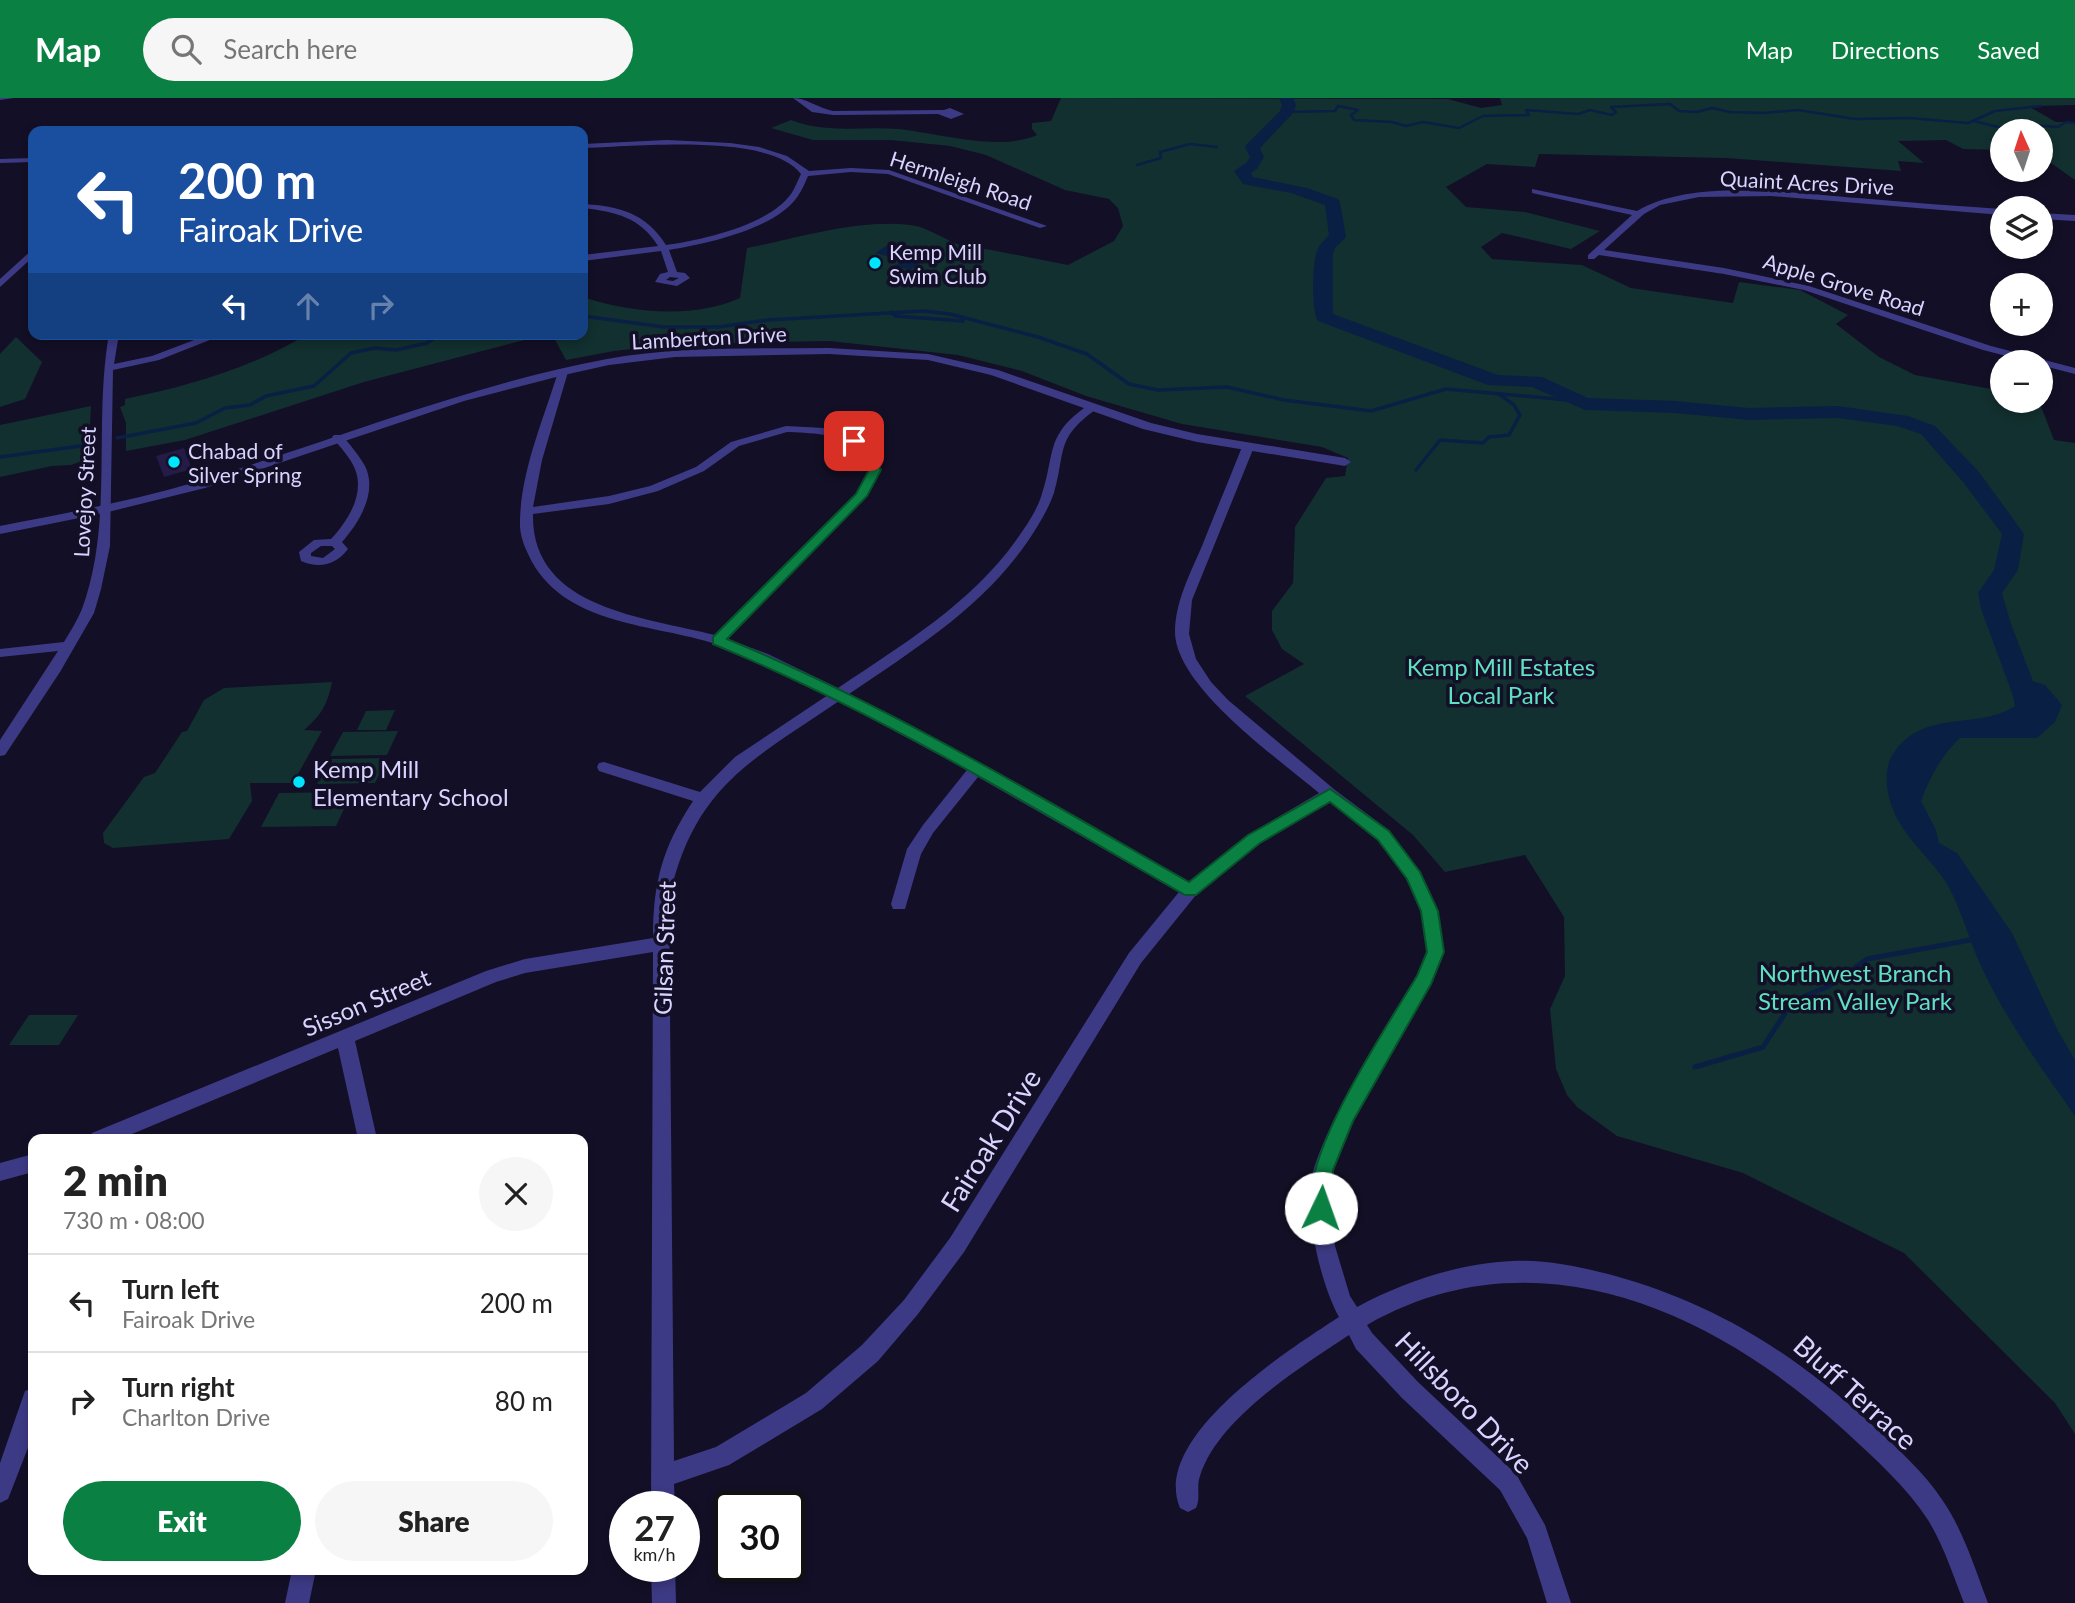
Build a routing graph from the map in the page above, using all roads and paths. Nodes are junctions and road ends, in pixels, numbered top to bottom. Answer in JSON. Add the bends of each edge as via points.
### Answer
{"nodes":[{"id":1,"x":0,"y":98,"type":"edge"},
{"id":2,"x":10,"y":98,"type":"edge"},
{"id":3,"x":797,"y":98,"type":"edge"},
{"id":4,"x":943,"y":112,"type":"dead end"},
{"id":5,"x":588,"y":146,"type":"edge"},
{"id":6,"x":28,"y":160,"type":"edge"},
{"id":7,"x":1,"y":162,"type":"edge"},
{"id":8,"x":805,"y":174,"type":"junction"},
{"id":9,"x":1535,"y":191,"type":"dead end"},
{"id":10,"x":588,"y":207,"type":"edge"},
{"id":11,"x":1990,"y":211,"type":"edge"},
{"id":12,"x":1638,"y":214,"type":"junction"},
{"id":13,"x":2053,"y":216,"type":"edge"},
{"id":14,"x":2075,"y":218,"type":"edge"},
{"id":15,"x":1042,"y":226,"type":"dead end"},
{"id":16,"x":663,"y":248,"type":"junction"},
{"id":17,"x":1593,"y":256,"type":"joint"},
{"id":18,"x":28,"y":257,"type":"edge"},
{"id":19,"x":588,"y":257,"type":"edge"},
{"id":20,"x":673,"y":274,"type":"dead end"},
{"id":21,"x":0,"y":284,"type":"edge"},
{"id":22,"x":113,"y":340,"type":"edge"},
{"id":23,"x":204,"y":340,"type":"edge"},
{"id":24,"x":108,"y":368,"type":"junction"},
{"id":25,"x":2075,"y":370,"type":"edge"},
{"id":26,"x":563,"y":372,"type":"junction"},
{"id":27,"x":1091,"y":408,"type":"junction"},
{"id":28,"x":338,"y":438,"type":"junction"},
{"id":29,"x":1248,"y":447,"type":"junction"},
{"id":30,"x":1345,"y":462,"type":"dead end"},
{"id":31,"x":104,"y":509,"type":"junction"},
{"id":32,"x":526,"y":511,"type":"junction"},
{"id":33,"x":0,"y":530,"type":"edge"},
{"id":34,"x":335,"y":542,"type":"dead end"},
{"id":35,"x":718,"y":640,"type":"junction"},
{"id":36,"x":68,"y":646,"type":"junction"},
{"id":37,"x":0,"y":653,"type":"edge"},
{"id":38,"x":839,"y":694,"type":"junction"},
{"id":39,"x":0,"y":751,"type":"edge"},
{"id":40,"x":604,"y":767,"type":"dead end"},
{"id":41,"x":977,"y":768,"type":"junction"},
{"id":42,"x":1330,"y":794,"type":"junction"},
{"id":43,"x":703,"y":799,"type":"junction"},
{"id":44,"x":1190,"y":891,"type":"junction"},
{"id":45,"x":899,"y":904,"type":"dead end"},
{"id":46,"x":661,"y":944,"type":"junction"},
{"id":47,"x":345,"y":1037,"type":"junction"},
{"id":48,"x":111,"y":1134,"type":"edge"},
{"id":49,"x":367,"y":1134,"type":"edge"},
{"id":50,"x":28,"y":1164,"type":"edge"},
{"id":51,"x":0,"y":1172,"type":"edge"},
{"id":52,"x":1355,"y":1322,"type":"junction"},
{"id":53,"x":28,"y":1416,"type":"edge"},
{"id":54,"x":663,"y":1476,"type":"junction"},
{"id":55,"x":0,"y":1491,"type":"edge"},
{"id":56,"x":663,"y":1491,"type":"edge"},
{"id":57,"x":1188,"y":1500,"type":"dead end"},
{"id":58,"x":303,"y":1575,"type":"edge"},
{"id":59,"x":663,"y":1582,"type":"edge"},
{"id":60,"x":298,"y":1603,"type":"edge"},
{"id":61,"x":664,"y":1603,"type":"edge"},
{"id":62,"x":1559,"y":1603,"type":"edge"},
{"id":63,"x":1976,"y":1603,"type":"edge"}],
"edges":[{"from":1,"to":2,"type":"street"},
{"from":3,"to":4,"type":"street","via":[[804,105],[833,113]]},
{"from":5,"to":8,"type":"street","via":[[735,144],[796,164]]},
{"from":6,"to":7,"type":"street"},
{"from":8,"to":15,"type":"street","name":"Hermleigh Road","via":[[889,172]]},
{"from":8,"to":16,"type":"street","via":[[797,195],[771,216],[718,236]]},
{"from":9,"to":12,"type":"street"},
{"from":10,"to":16,"type":"street","via":[[638,218]]},
{"from":11,"to":12,"type":"street","name":"Quaint Acres Drive","via":[[1729,193],[1678,198]]},
{"from":12,"to":17,"type":"street","name":"Quaint Acres Drive"},
{"from":13,"to":14,"type":"street"},
{"from":16,"to":19,"type":"street"},
{"from":16,"to":20,"type":"street"},
{"from":17,"to":25,"type":"street","name":"Apple Grove Road","via":[[1724,271],[1806,288],[1987,348]]},
{"from":18,"to":21,"type":"street"},
{"from":22,"to":24,"type":"street","name":"Lovejoy Street"},
{"from":23,"to":24,"type":"street","via":[[155,358]]},
{"from":24,"to":31,"type":"street","name":"Lovejoy Street"},
{"from":26,"to":27,"type":"street","name":"Lamberton Drive","via":[[675,354],[897,354],[994,372]]},
{"from":26,"to":28,"type":"street","name":"Lamberton Drive"},
{"from":26,"to":32,"type":"street"},
{"from":27,"to":29,"type":"street","name":"Lamberton Drive","via":[[1147,426]]},
{"from":27,"to":38,"type":"street","name":"Gilsan Street","via":[[1066,429],[1044,504],[1003,568],[941,625]]},
{"from":28,"to":31,"type":"street","name":"Lamberton Drive","via":[[200,485]]},
{"from":28,"to":34,"type":"street","via":[[356,461],[363,485],[355,517]]},
{"from":29,"to":30,"type":"street","name":"Lamberton Drive"},
{"from":29,"to":42,"type":"street","name":"Hillsboro Drive","via":[[1186,600],[1182,634],[1189,659],[1223,704]]},
{"from":31,"to":33,"type":"street","name":"Lamberton Drive"},
{"from":31,"to":36,"type":"street","name":"Lovejoy Street","via":[[104,546],[95,589]]},
{"from":32,"to":35,"type":"street","via":[[530,546],[542,568],[564,590],[604,612]]},
{"from":32,"to":35,"type":"street","via":[[654,489],[700,469],[736,444],[768,432],[824,431],[863,447],[875,470],[861,496]]},
{"from":35,"to":38,"type":"street"},
{"from":36,"to":37,"type":"street"},
{"from":36,"to":39,"type":"street","name":"Lovejoy Street"},
{"from":38,"to":41,"type":"street"},
{"from":38,"to":43,"type":"street","name":"Gilsan Street","via":[[740,761]]},
{"from":40,"to":43,"type":"street"},
{"from":41,"to":44,"type":"street"},
{"from":41,"to":45,"type":"street","via":[[913,853]]},
{"from":42,"to":44,"type":"street","name":"Fairoak Drive","via":[[1254,839]]},
{"from":42,"to":52,"type":"street","name":"Hillsboro Drive","via":[[1384,835],[1400,855],[1429,911],[1436,952],[1345,1117],[1323,1170],[1325,1246],[1341,1300]]},
{"from":43,"to":46,"type":"street","name":"Gilsan Street","via":[[683,827],[668,863],[661,899]]},
{"from":44,"to":54,"type":"street","name":"Fairoak Drive","via":[[1135,958],[957,1245],[870,1353],[814,1401],[721,1457]]},
{"from":46,"to":47,"type":"street","name":"Sisson Street","via":[[525,966]]},
{"from":46,"to":54,"type":"street","name":"Gilsan Street"},
{"from":47,"to":48,"type":"street","name":"Sisson Street"},
{"from":47,"to":49,"type":"street"},
{"from":50,"to":51,"type":"street"},
{"from":52,"to":57,"type":"street","name":"Bluff Terrace","via":[[1270,1376],[1217,1425],[1188,1476]]},
{"from":52,"to":62,"type":"street","name":"Hillsboro Drive","via":[[1364,1341],[1409,1390],[1508,1482],[1537,1533]]},
{"from":52,"to":63,"type":"street","name":"Bluff Terrace","via":[[1384,1304],[1464,1278],[1514,1271],[1563,1274],[1632,1291],[1711,1320],[1761,1348],[1819,1391],[1891,1459],[1935,1509],[1950,1534]]},
{"from":53,"to":55,"type":"street"},
{"from":54,"to":56,"type":"street","name":"Gilsan Street"},
{"from":58,"to":60,"type":"street"},
{"from":59,"to":61,"type":"street"}]}
